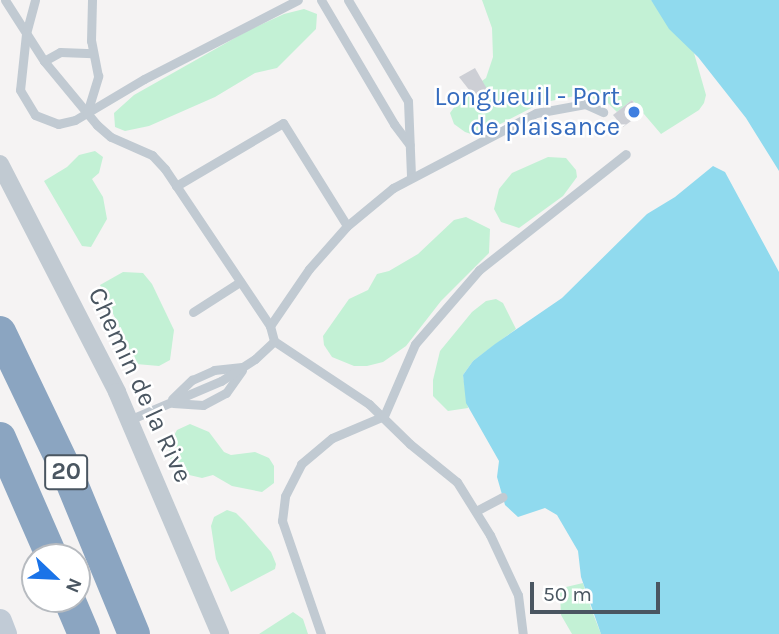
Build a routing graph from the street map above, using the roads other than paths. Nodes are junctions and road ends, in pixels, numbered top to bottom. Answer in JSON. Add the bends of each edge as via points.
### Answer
{"nodes":[{"id":1,"x":5,"y":0,"type":"edge"},
{"id":2,"x":35,"y":0,"type":"edge"},
{"id":3,"x":92,"y":0,"type":"edge"},
{"id":4,"x":298,"y":0,"type":"edge"},
{"id":5,"x":321,"y":0,"type":"edge"},
{"id":6,"x":348,"y":0,"type":"edge"},
{"id":7,"x":26,"y":33,"type":"junction"},
{"id":8,"x":93,"y":53,"type":"junction"},
{"id":9,"x":44,"y":61,"type":"junction"},
{"id":10,"x":603,"y":112,"type":"dead end"},
{"id":11,"x":87,"y":113,"type":"junction"},
{"id":12,"x":410,"y":145,"type":"junction"},
{"id":13,"x":626,"y":154,"type":"dead end"},
{"id":14,"x":0,"y":164,"type":"edge"},
{"id":15,"x":411,"y":177,"type":"junction"},
{"id":16,"x":176,"y":186,"type":"junction"},
{"id":17,"x":347,"y":226,"type":"junction"},
{"id":18,"x":240,"y":282,"type":"junction"},
{"id":19,"x":193,"y":312,"type":"dead end"},
{"id":20,"x":270,"y":326,"type":"junction"},
{"id":21,"x":0,"y":332,"type":"edge"},
{"id":22,"x":274,"y":341,"type":"junction"},
{"id":23,"x":244,"y":367,"type":"junction"},
{"id":24,"x":168,"y":403,"type":"junction"},
{"id":25,"x":384,"y":416,"type":"junction"},
{"id":26,"x":129,"y":420,"type":"junction"},
{"id":27,"x":0,"y":438,"type":"edge"},
{"id":28,"x":502,"y":498,"type":"dead end"},
{"id":29,"x":476,"y":511,"type":"junction"},
{"id":30,"x":46,"y":543,"type":"edge"},
{"id":31,"x":75,"y":613,"type":"edge"},
{"id":32,"x":0,"y":621,"type":"edge"},
{"id":33,"x":5,"y":634,"type":"edge"},
{"id":34,"x":84,"y":634,"type":"edge"},
{"id":35,"x":134,"y":634,"type":"edge"},
{"id":36,"x":220,"y":634,"type":"edge"},
{"id":37,"x":321,"y":634,"type":"edge"},
{"id":38,"x":523,"y":634,"type":"edge"}],
"edges":[{"from":1,"to":7,"type":"lane"},
{"from":2,"to":7,"type":"lane"},
{"from":3,"to":8,"type":"lane"},
{"from":4,"to":11,"type":"lane"},
{"from":5,"to":12,"type":"lane"},
{"from":6,"to":12,"type":"lane","via":[[405,93],[411,114]]},
{"from":7,"to":9,"type":"lane"},
{"from":7,"to":11,"type":"lane","via":[[20,90],[35,115],[58,124]]},
{"from":8,"to":9,"type":"lane","via":[[60,52]]},
{"from":8,"to":11,"type":"lane","via":[[98,76]]},
{"from":9,"to":11,"type":"lane"},
{"from":10,"to":15,"type":"lane","via":[[585,104],[536,113]]},
{"from":11,"to":16,"type":"lane","via":[[111,137],[152,155]]},
{"from":12,"to":15,"type":"lane"},
{"from":13,"to":25,"type":"lane","via":[[479,271],[415,344]]},
{"from":14,"to":26,"type":"street","name":"Chemin de la Rive","via":[[83,320]]},
{"from":15,"to":17,"type":"lane","via":[[375,200]]},
{"from":16,"to":17,"type":"lane","via":[[283,123]]},
{"from":16,"to":18,"type":"lane"},
{"from":17,"to":20,"type":"lane","via":[[309,269]]},
{"from":18,"to":19,"type":"lane"},
{"from":18,"to":20,"type":"lane"},
{"from":20,"to":22,"type":"lane"},
{"from":21,"to":35,"type":"highway","number":"20","via":[[62,463]]},
{"from":22,"to":23,"type":"lane"},
{"from":22,"to":25,"type":"lane"},
{"from":23,"to":24,"type":"lane","via":[[214,370],[192,380]]},
{"from":23,"to":24,"type":"lane","via":[[226,393],[203,405]]},
{"from":24,"to":26,"type":"lane"},
{"from":25,"to":29,"type":"lane","via":[[404,439],[457,482]]},
{"from":25,"to":37,"type":"lane","via":[[332,438],[309,455],[284,501],[285,531]]},
{"from":26,"to":36,"type":"street","name":"Chemin de la Rive"},
{"from":27,"to":30,"type":"highway","number":"20"},
{"from":28,"to":29,"type":"lane"},
{"from":29,"to":38,"type":"lane","via":[[518,595]]},
{"from":31,"to":34,"type":"highway"},
{"from":32,"to":33,"type":"street"}]}
